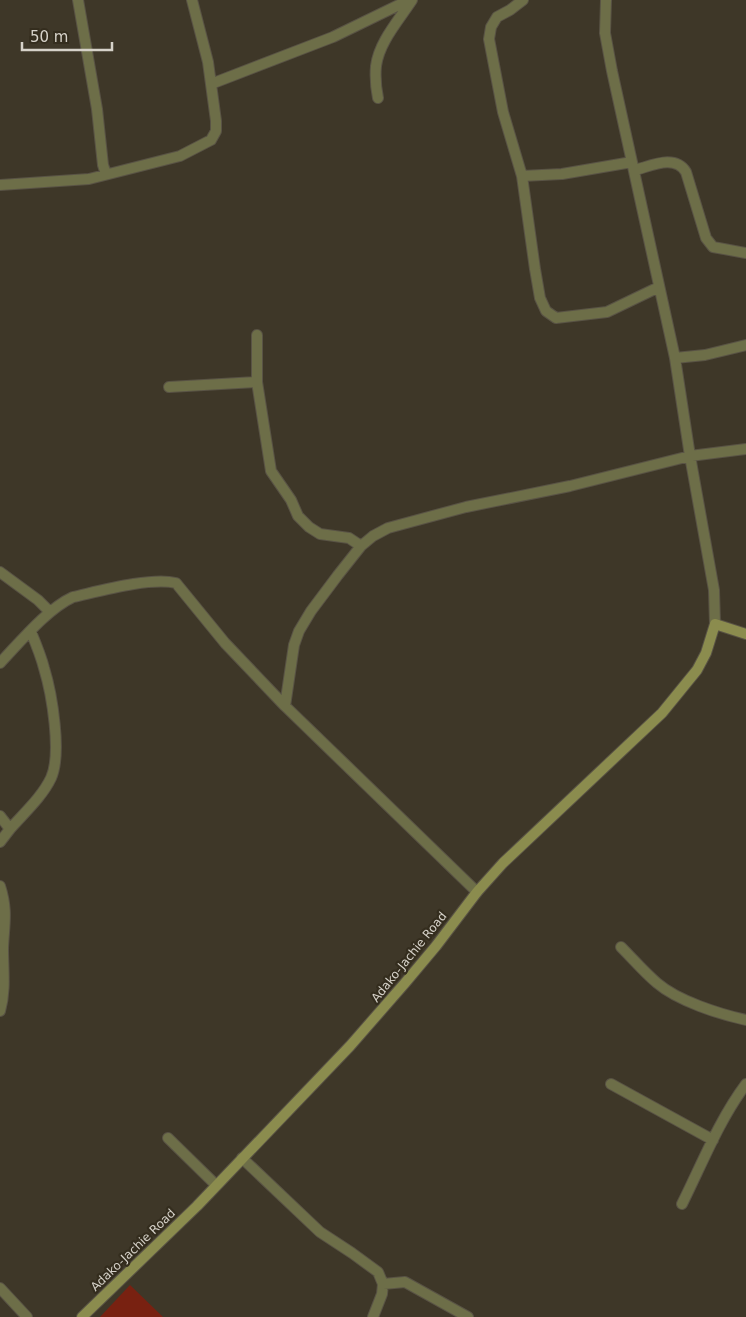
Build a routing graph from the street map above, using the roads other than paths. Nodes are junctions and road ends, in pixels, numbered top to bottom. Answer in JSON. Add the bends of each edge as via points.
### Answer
{"nodes":[{"id":1,"x":78,"y":0,"type":"edge"},
{"id":2,"x":192,"y":0,"type":"edge"},
{"id":3,"x":411,"y":0,"type":"edge"},
{"id":4,"x":523,"y":0,"type":"edge"},
{"id":5,"x":603,"y":2,"type":"edge"},
{"id":6,"x":211,"y":84,"type":"junction"},
{"id":7,"x":378,"y":98,"type":"dead end"},
{"id":8,"x":634,"y":166,"type":"junction"},
{"id":9,"x":106,"y":174,"type":"junction"},
{"id":10,"x":522,"y":176,"type":"junction"},
{"id":11,"x":0,"y":185,"type":"edge"},
{"id":12,"x":746,"y":252,"type":"edge"},
{"id":13,"x":659,"y":287,"type":"junction"},
{"id":14,"x":257,"y":335,"type":"dead end"},
{"id":15,"x":746,"y":345,"type":"edge"},
{"id":16,"x":675,"y":358,"type":"junction"},
{"id":17,"x":257,"y":382,"type":"junction"},
{"id":18,"x":170,"y":387,"type":"dead end"},
{"id":19,"x":746,"y":449,"type":"edge"},
{"id":20,"x":690,"y":456,"type":"junction"},
{"id":21,"x":361,"y":546,"type":"junction"},
{"id":22,"x":0,"y":572,"type":"edge"},
{"id":23,"x":50,"y":612,"type":"junction"},
{"id":24,"x":715,"y":624,"type":"junction"},
{"id":25,"x":31,"y":632,"type":"junction"},
{"id":26,"x":746,"y":634,"type":"edge"},
{"id":27,"x":0,"y":663,"type":"edge"},
{"id":28,"x":285,"y":706,"type":"junction"},
{"id":29,"x":0,"y":816,"type":"edge"},
{"id":30,"x":10,"y":829,"type":"junction"},
{"id":31,"x":0,"y":842,"type":"edge"},
{"id":32,"x":0,"y":886,"type":"edge"},
{"id":33,"x":477,"y":892,"type":"junction"},
{"id":34,"x":621,"y":947,"type":"dead end"},
{"id":35,"x":0,"y":1011,"type":"edge"},
{"id":36,"x":746,"y":1020,"type":"edge"},
{"id":37,"x":611,"y":1084,"type":"dead end"},
{"id":38,"x":746,"y":1084,"type":"edge"},
{"id":39,"x":168,"y":1138,"type":"dead end"},
{"id":40,"x":714,"y":1140,"type":"junction"},
{"id":41,"x":242,"y":1158,"type":"junction"},
{"id":42,"x":216,"y":1184,"type":"junction"},
{"id":43,"x":682,"y":1204,"type":"dead end"},
{"id":44,"x":384,"y":1284,"type":"junction"},
{"id":45,"x":0,"y":1288,"type":"edge"},
{"id":46,"x":28,"y":1317,"type":"edge"},
{"id":47,"x":82,"y":1317,"type":"edge"},
{"id":48,"x":373,"y":1317,"type":"edge"},
{"id":49,"x":468,"y":1317,"type":"edge"}],
"edges":[{"from":1,"to":9,"type":"street"},
{"from":2,"to":6,"type":"street"},
{"from":3,"to":6,"type":"street","via":[[333,37]]},
{"from":3,"to":7,"type":"street","via":[[390,33],[376,65]]},
{"from":4,"to":10,"type":"street","via":[[497,17],[489,39],[503,112]]},
{"from":5,"to":8,"type":"street","via":[[612,71]]},
{"from":6,"to":9,"type":"street","via":[[216,131],[211,140],[180,156]]},
{"from":8,"to":10,"type":"street"},
{"from":8,"to":12,"type":"street","via":[[676,162],[682,166],[706,238],[713,247]]},
{"from":8,"to":13,"type":"street"},
{"from":9,"to":11,"type":"street","via":[[89,179]]},
{"from":10,"to":13,"type":"street","via":[[540,298],[546,311],[556,318],[607,312]]},
{"from":13,"to":16,"type":"street"},
{"from":14,"to":17,"type":"street"},
{"from":15,"to":16,"type":"street"},
{"from":16,"to":20,"type":"street"},
{"from":17,"to":18,"type":"street"},
{"from":17,"to":21,"type":"street","via":[[271,471],[298,516],[320,534],[348,538]]},
{"from":19,"to":20,"type":"street"},
{"from":20,"to":21,"type":"street","via":[[405,524],[380,532]]},
{"from":20,"to":24,"type":"street","via":[[714,590]]},
{"from":21,"to":28,"type":"street","via":[[299,631]]},
{"from":22,"to":23,"type":"street"},
{"from":23,"to":25,"type":"street"},
{"from":23,"to":28,"type":"street","via":[[73,597],[142,584],[176,583],[225,644]]},
{"from":24,"to":26,"type":"street"},
{"from":24,"to":33,"type":"street","name":"Adako-Jachie Road","via":[[698,670],[662,713],[510,856]]},
{"from":25,"to":27,"type":"street"},
{"from":25,"to":30,"type":"street","via":[[50,690],[55,762],[47,786]]},
{"from":28,"to":33,"type":"street"},
{"from":29,"to":30,"type":"street"},
{"from":30,"to":31,"type":"street"},
{"from":32,"to":35,"type":"street","via":[[6,920],[4,990]]},
{"from":33,"to":41,"type":"street","name":"Adako-Jachie Road","via":[[436,946],[350,1046]]},
{"from":34,"to":36,"type":"street","via":[[658,984],[681,998]]},
{"from":37,"to":40,"type":"street"},
{"from":38,"to":40,"type":"street"},
{"from":39,"to":42,"type":"street"},
{"from":40,"to":43,"type":"street"},
{"from":41,"to":42,"type":"street","name":"Adako-Jachie Road"},
{"from":41,"to":44,"type":"street","via":[[320,1232],[378,1272]]},
{"from":42,"to":47,"type":"street","name":"Adako-Jachie Road"},
{"from":44,"to":48,"type":"street"},
{"from":44,"to":49,"type":"street","via":[[405,1282]]},
{"from":45,"to":46,"type":"street"}]}
